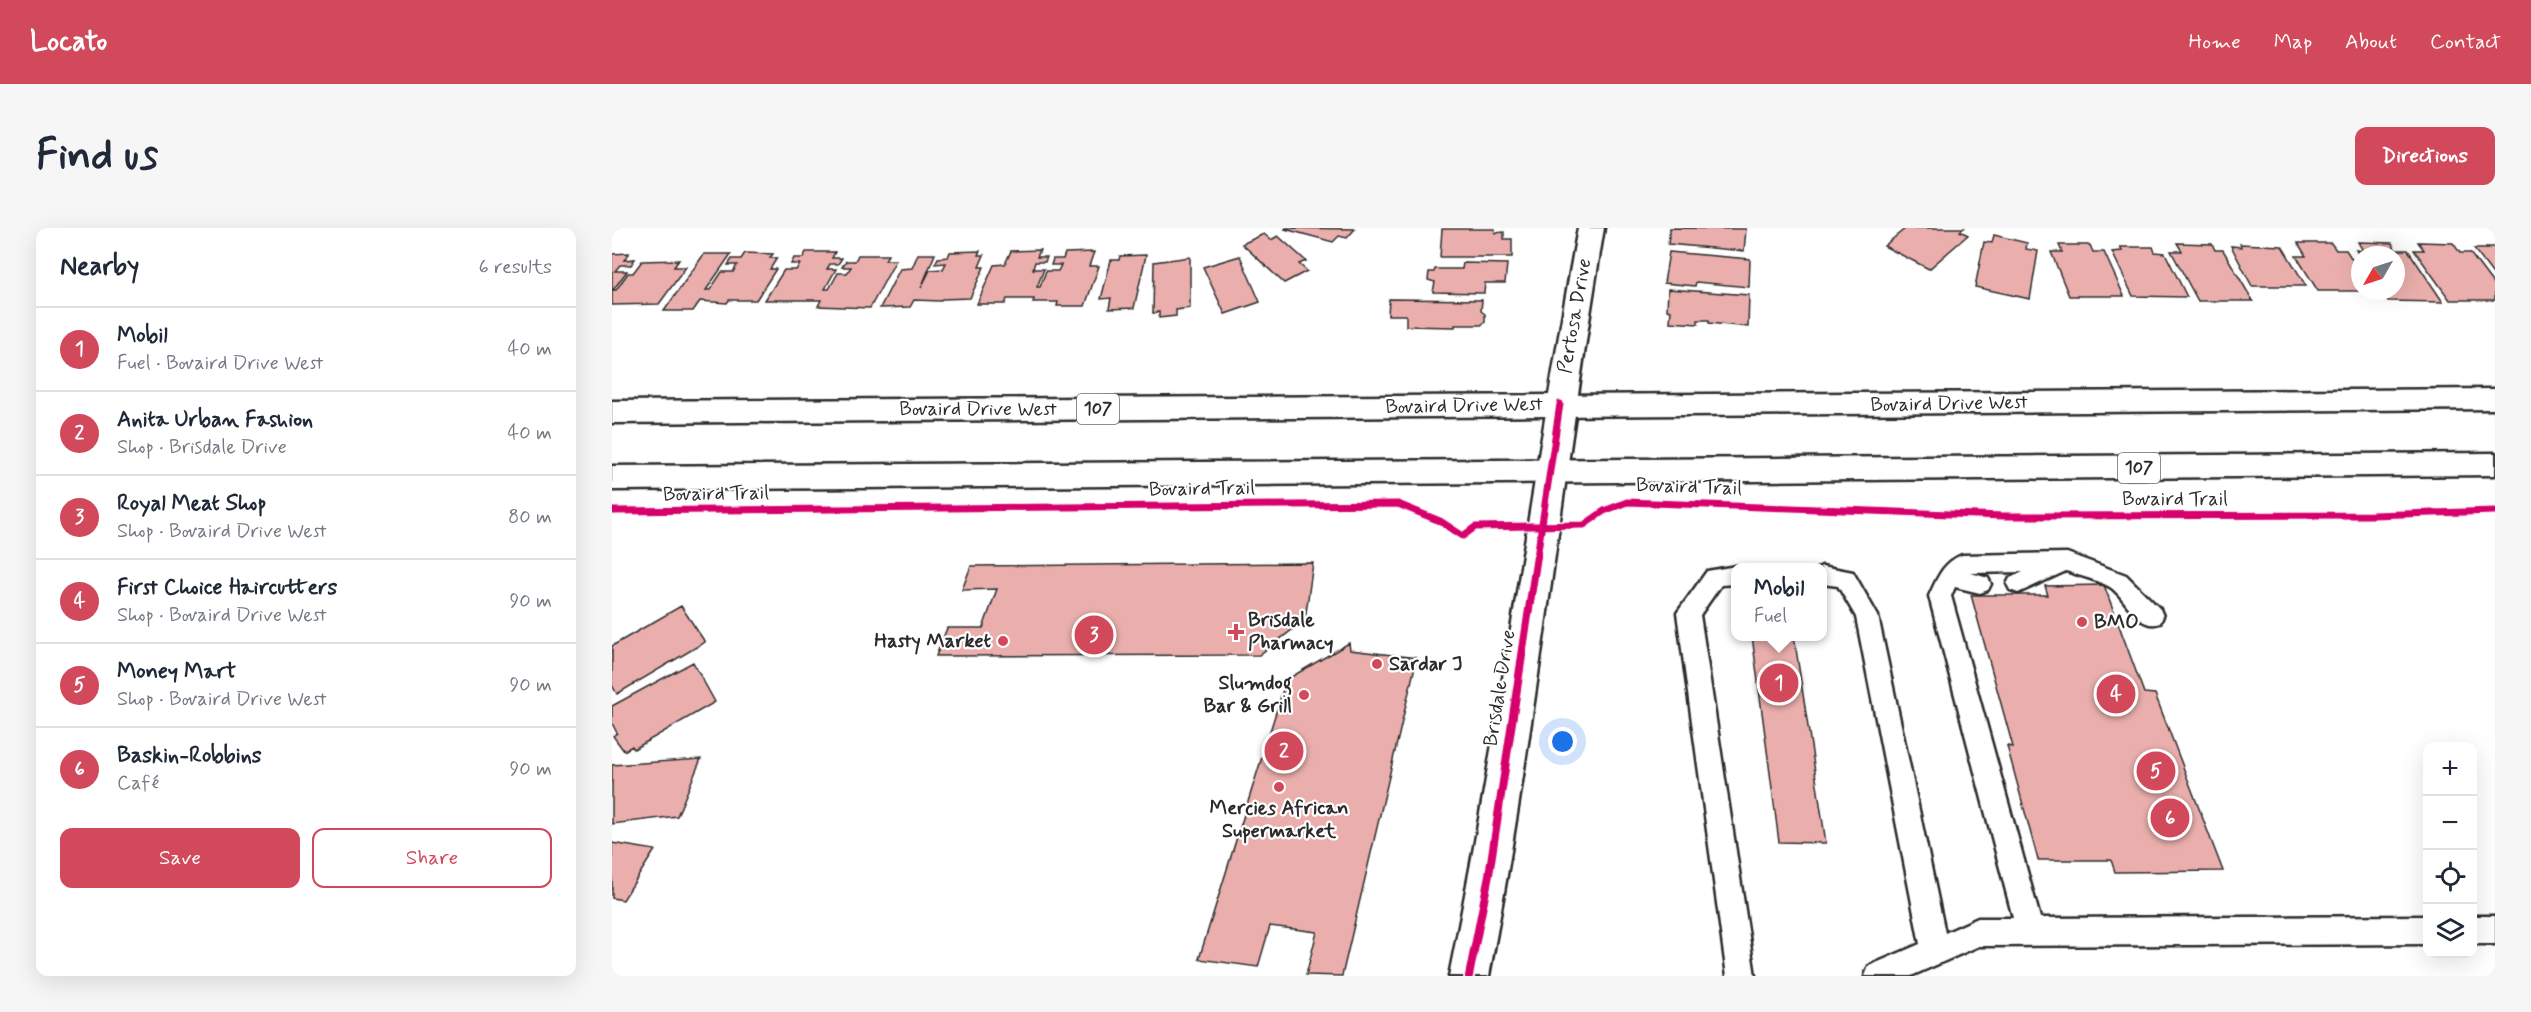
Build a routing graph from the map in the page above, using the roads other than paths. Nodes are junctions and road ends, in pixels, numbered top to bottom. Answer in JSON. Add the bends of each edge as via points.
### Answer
{"nodes":[{"id":1,"x":1591,"y":228,"type":"edge"},
{"id":2,"x":2495,"y":399,"type":"edge"},
{"id":3,"x":1560,"y":404,"type":"junction"},
{"id":4,"x":612,"y":412,"type":"edge"},
{"id":5,"x":2458,"y":465,"type":"junction"},
{"id":6,"x":2495,"y":465,"type":"edge"},
{"id":7,"x":2495,"y":470,"type":"edge"},
{"id":8,"x":1549,"y":471,"type":"junction"},
{"id":9,"x":612,"y":478,"type":"edge"},
{"id":10,"x":2067,"y":562,"type":"junction"},
{"id":11,"x":1731,"y":575,"type":"edge"},
{"id":12,"x":1827,"y":576,"type":"edge"},
{"id":13,"x":1948,"y":576,"type":"junction"},
{"id":14,"x":1980,"y":584,"type":"dead end"},
{"id":15,"x":2018,"y":584,"type":"dead end"},
{"id":16,"x":2152,"y":616,"type":"dead end"},
{"id":17,"x":2423,"y":930,"type":"edge"},
{"id":18,"x":2477,"y":930,"type":"edge"},
{"id":19,"x":2495,"y":930,"type":"edge"},
{"id":20,"x":2030,"y":932,"type":"junction"},
{"id":21,"x":1935,"y":951,"type":"junction"},
{"id":22,"x":1469,"y":976,"type":"edge"},
{"id":23,"x":1741,"y":976,"type":"edge"},
{"id":24,"x":1879,"y":976,"type":"edge"}],
"edges":[{"from":1,"to":3,"type":"main road","name":"Pertosa Drive"},
{"from":2,"to":3,"type":"main road","name":"Bovaird Drive West","number":"107"},
{"from":3,"to":4,"type":"main road","name":"Bovaird Drive West","number":"107"},
{"from":3,"to":8,"type":"main road","name":"Brisdale Drive"},
{"from":5,"to":6,"type":"main road","number":"107"},
{"from":5,"to":7,"type":"main road"},
{"from":5,"to":8,"type":"main road","number":"107"},
{"from":8,"to":9,"type":"main road","number":"107"},
{"from":8,"to":22,"type":"main road","name":"Brisdale Drive","via":[[1489,875]]},
{"from":10,"to":13,"type":"lane","via":[[1962,564]]},
{"from":10,"to":15,"type":"lane"},
{"from":10,"to":16,"type":"lane","via":[[2118,581]]},
{"from":11,"to":23,"type":"lane","via":[[1715,577],[1688,613]]},
{"from":12,"to":21,"type":"lane","via":[[1845,578],[1867,616]]},
{"from":13,"to":14,"type":"lane"},
{"from":13,"to":20,"type":"lane","via":[[1940,596]]},
{"from":17,"to":20,"type":"lane"},
{"from":18,"to":19,"type":"lane"},
{"from":20,"to":21,"type":"lane","via":[[1978,932]]},
{"from":21,"to":24,"type":"lane"}]}
